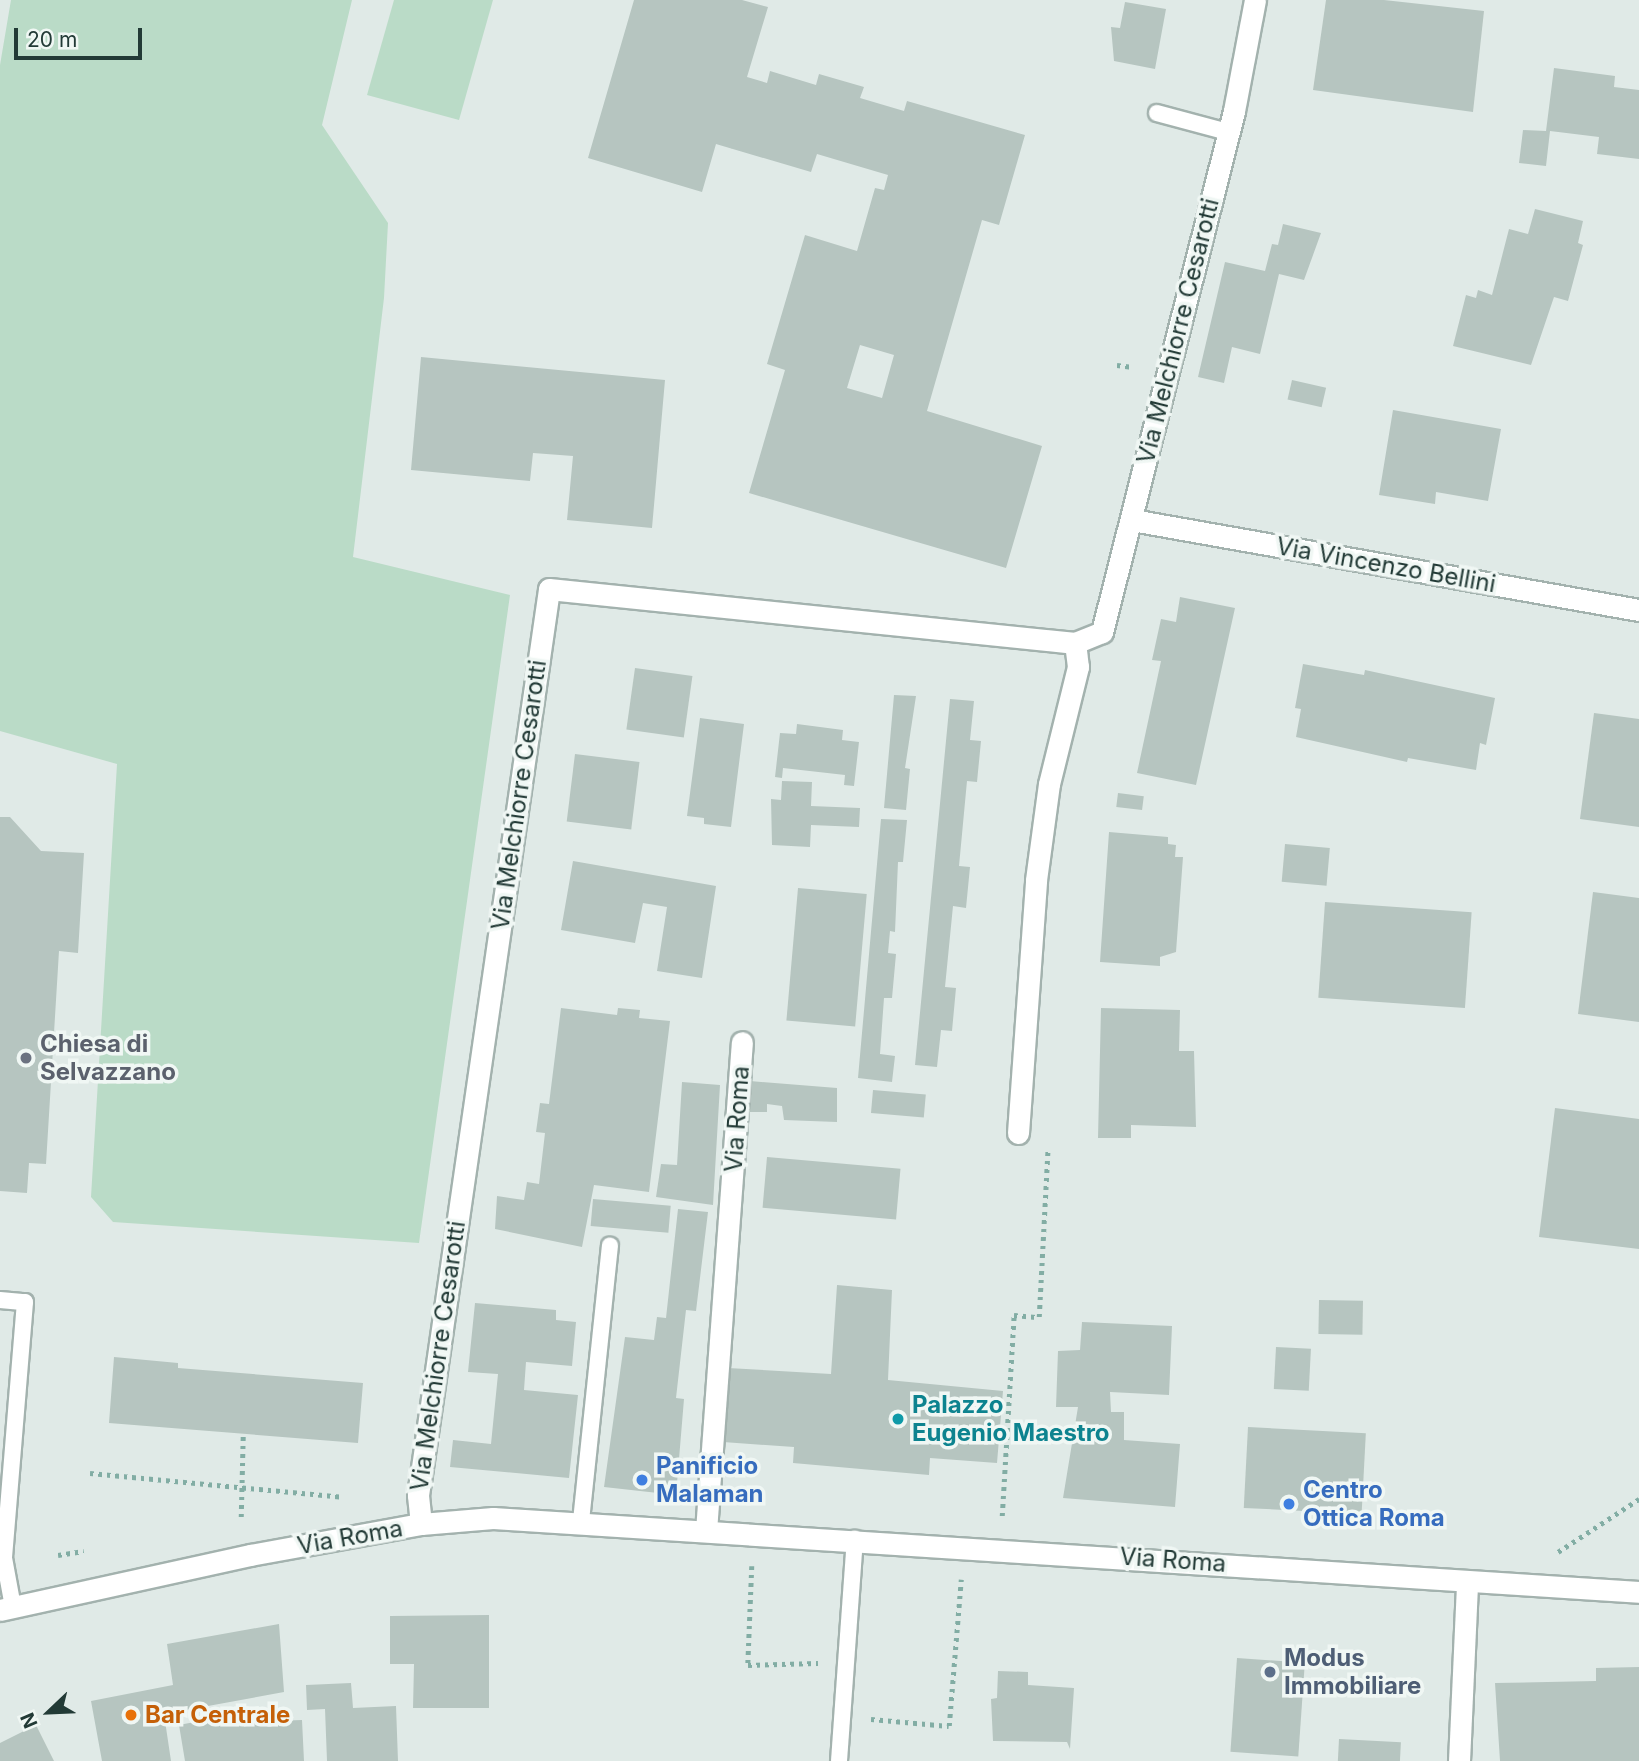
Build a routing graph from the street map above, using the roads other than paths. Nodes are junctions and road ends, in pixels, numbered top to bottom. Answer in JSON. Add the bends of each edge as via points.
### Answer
{"nodes":[{"id":1,"x":1255,"y":0,"type":"edge"},
{"id":2,"x":1157,"y":113,"type":"dead end"},
{"id":3,"x":1228,"y":132,"type":"junction"},
{"id":4,"x":1132,"y":520,"type":"junction"},
{"id":5,"x":1639,"y":610,"type":"edge"},
{"id":6,"x":1075,"y":643,"type":"junction"},
{"id":7,"x":742,"y":1042,"type":"dead end"},
{"id":8,"x":1018,"y":1133,"type":"dead end"},
{"id":9,"x":610,"y":1246,"type":"dead end"},
{"id":10,"x":0,"y":1300,"type":"edge"},
{"id":11,"x":581,"y":1521,"type":"junction"},
{"id":12,"x":421,"y":1524,"type":"junction"},
{"id":13,"x":706,"y":1531,"type":"junction"},
{"id":14,"x":855,"y":1539,"type":"junction"},
{"id":15,"x":1467,"y":1582,"type":"junction"},
{"id":16,"x":1639,"y":1592,"type":"edge"},
{"id":17,"x":7,"y":1609,"type":"edge"},
{"id":18,"x":839,"y":1761,"type":"edge"},
{"id":19,"x":1459,"y":1761,"type":"edge"}],
"edges":[{"from":1,"to":3,"type":"street","name":"Via Melchiorre Cesarotti"},
{"from":2,"to":3,"type":"lane"},
{"from":3,"to":4,"type":"street","name":"Via Melchiorre Cesarotti","via":[[1163,377]]},
{"from":4,"to":5,"type":"street","name":"Via Vincenzo Bellini"},
{"from":4,"to":6,"type":"street","name":"Via Melchiorre Cesarotti","via":[[1102,632]]},
{"from":6,"to":8,"type":"street","via":[[1078,667],[1049,784],[1036,880]]},
{"from":6,"to":12,"type":"street","name":"Via Melchiorre Cesarotti","via":[[549,589],[421,1467]]},
{"from":7,"to":13,"type":"street","name":"Via Roma"},
{"from":9,"to":11,"type":"lane"},
{"from":10,"to":17,"type":"lane","via":[[24,1302],[4,1558]]},
{"from":11,"to":12,"type":"street","name":"Via Roma","via":[[493,1518]]},
{"from":11,"to":13,"type":"street","name":"Via Roma"},
{"from":12,"to":17,"type":"street","name":"Via Roma","via":[[250,1555]]},
{"from":13,"to":14,"type":"street","name":"Via Roma"},
{"from":14,"to":15,"type":"street","name":"Via Roma"},
{"from":14,"to":18,"type":"lane"},
{"from":15,"to":16,"type":"street","name":"Via Roma"},
{"from":15,"to":19,"type":"street"}]}
